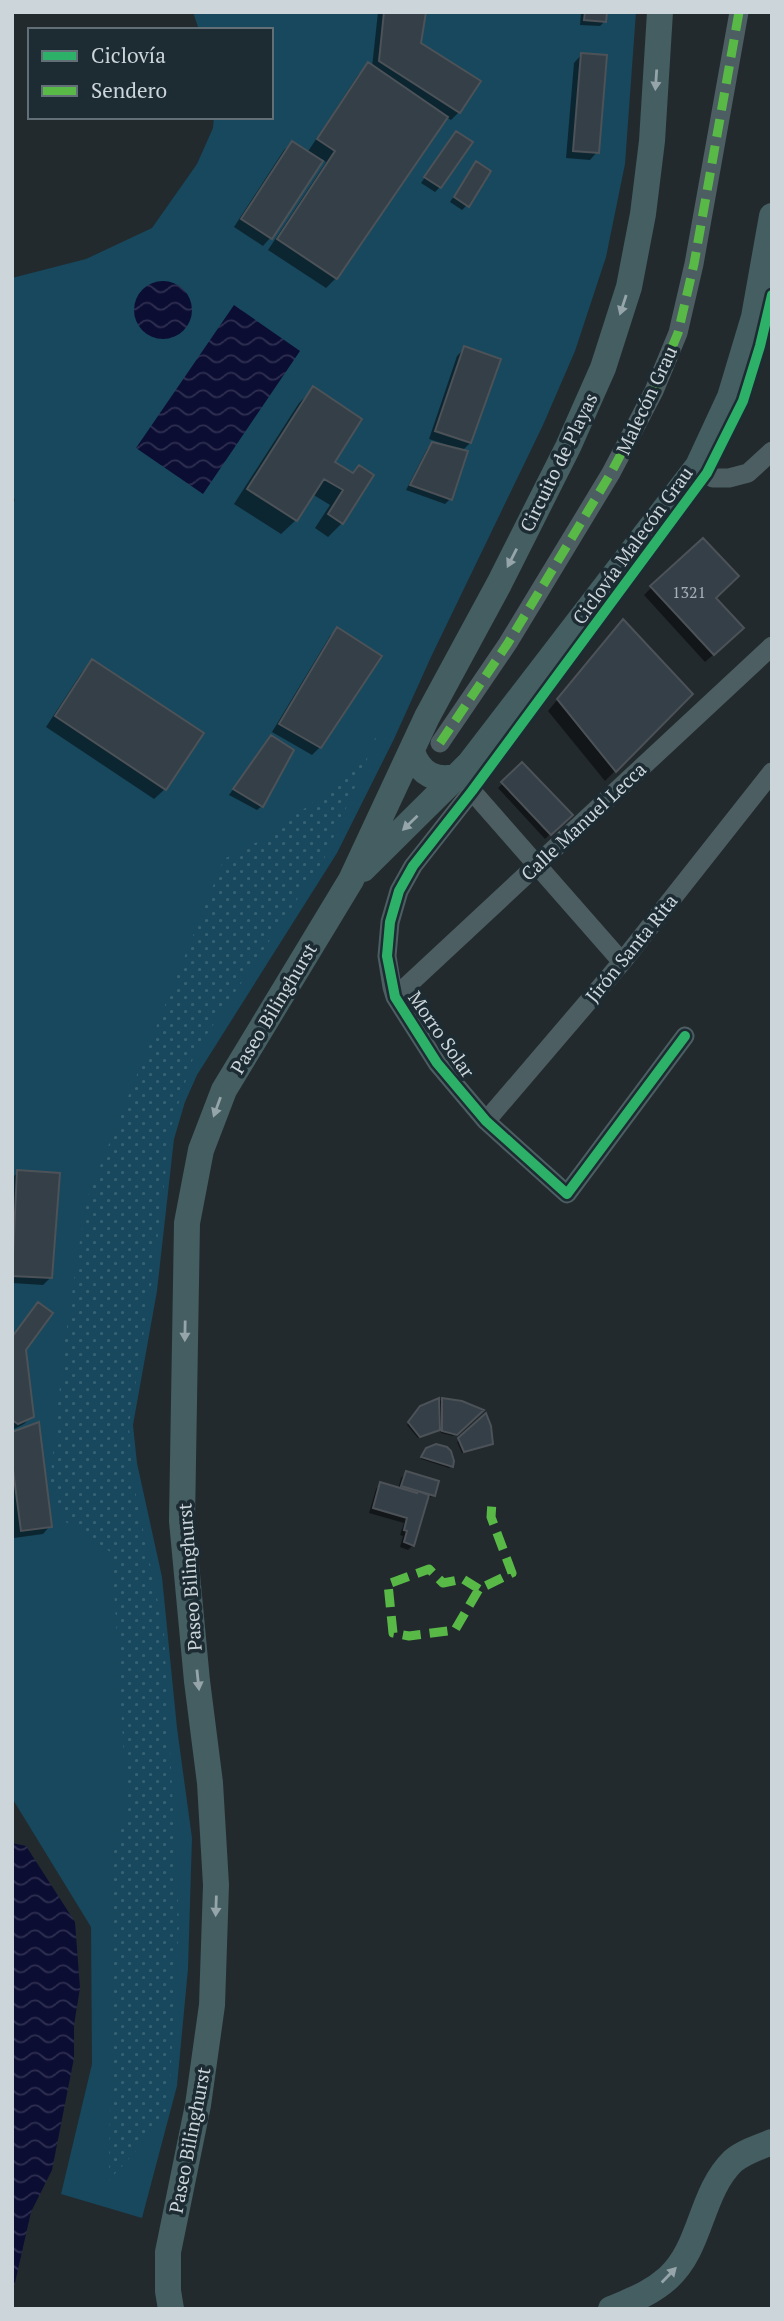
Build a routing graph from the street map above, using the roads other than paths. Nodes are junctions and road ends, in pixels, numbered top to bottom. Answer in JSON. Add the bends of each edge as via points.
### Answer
{"nodes":[{"id":1,"x":660,"y":12,"type":"edge"},
{"id":2,"x":739,"y":12,"type":"edge"},
{"id":3,"x":772,"y":216,"type":"edge"},
{"id":4,"x":772,"y":451,"type":"edge"},
{"id":5,"x":698,"y":466,"type":"junction"},
{"id":6,"x":772,"y":646,"type":"edge"},
{"id":7,"x":440,"y":743,"type":"dead end"},
{"id":8,"x":412,"y":751,"type":"junction"},
{"id":9,"x":772,"y":772,"type":"edge"},
{"id":10,"x":466,"y":783,"type":"junction"},
{"id":11,"x":536,"y":864,"type":"junction"},
{"id":12,"x":351,"y":880,"type":"junction"},
{"id":13,"x":622,"y":962,"type":"junction"},
{"id":14,"x":395,"y":997,"type":"junction"},
{"id":15,"x":685,"y":1036,"type":"dead end"},
{"id":16,"x":486,"y":1121,"type":"junction"},
{"id":17,"x":772,"y":2142,"type":"edge"},
{"id":18,"x":171,"y":2309,"type":"edge"},
{"id":19,"x":611,"y":2309,"type":"edge"}],
"edges":[{"from":1,"to":8,"type":"main road","name":"Circuito de Playas","one_way":true,"via":[[643,214],[629,287],[603,368],[568,447]]},
{"from":2,"to":7,"type":"street","name":"Malecón Grau","via":[[694,264],[678,332],[659,380],[611,473],[508,643]]},
{"from":3,"to":5,"type":"main road","via":[[754,317],[730,397]]},
{"from":4,"to":5,"type":"street","via":[[748,473],[730,478],[713,478]]},
{"from":5,"to":10,"type":"main road"},
{"from":6,"to":11,"type":"street","name":"Calle Manuel Lecca"},
{"from":8,"to":10,"type":"main road","via":[[428,775]]},
{"from":8,"to":12,"type":"main road","name":"Circuito de Playas"},
{"from":9,"to":13,"type":"street","name":"Jirón Santa Rita"},
{"from":10,"to":11,"type":"street"},
{"from":10,"to":12,"type":"main road","one_way":true},
{"from":10,"to":14,"type":"street","name":"Morro Solar","via":[[399,891],[387,956]]},
{"from":11,"to":13,"type":"street"},
{"from":11,"to":14,"type":"street","name":"Calle Manuel Lecca"},
{"from":12,"to":18,"type":"main road","name":"Paseo Bilinghurst","one_way":true,"via":[[224,1090],[201,1150],[187,1223],[182,1521],[210,1783],[216,1885],[212,2005],[198,2105],[168,2252]]},
{"from":13,"to":16,"type":"street","name":"Jirón Santa Rita"},
{"from":14,"to":16,"type":"street","name":"Morro Solar","via":[[437,1063]]},
{"from":15,"to":16,"type":"street","name":"Morro Solar","via":[[567,1194]]},
{"from":19,"to":17,"type":"main road","one_way":true,"via":[[645,2297],[670,2277],[688,2252],[718,2178],[735,2159]]}]}
